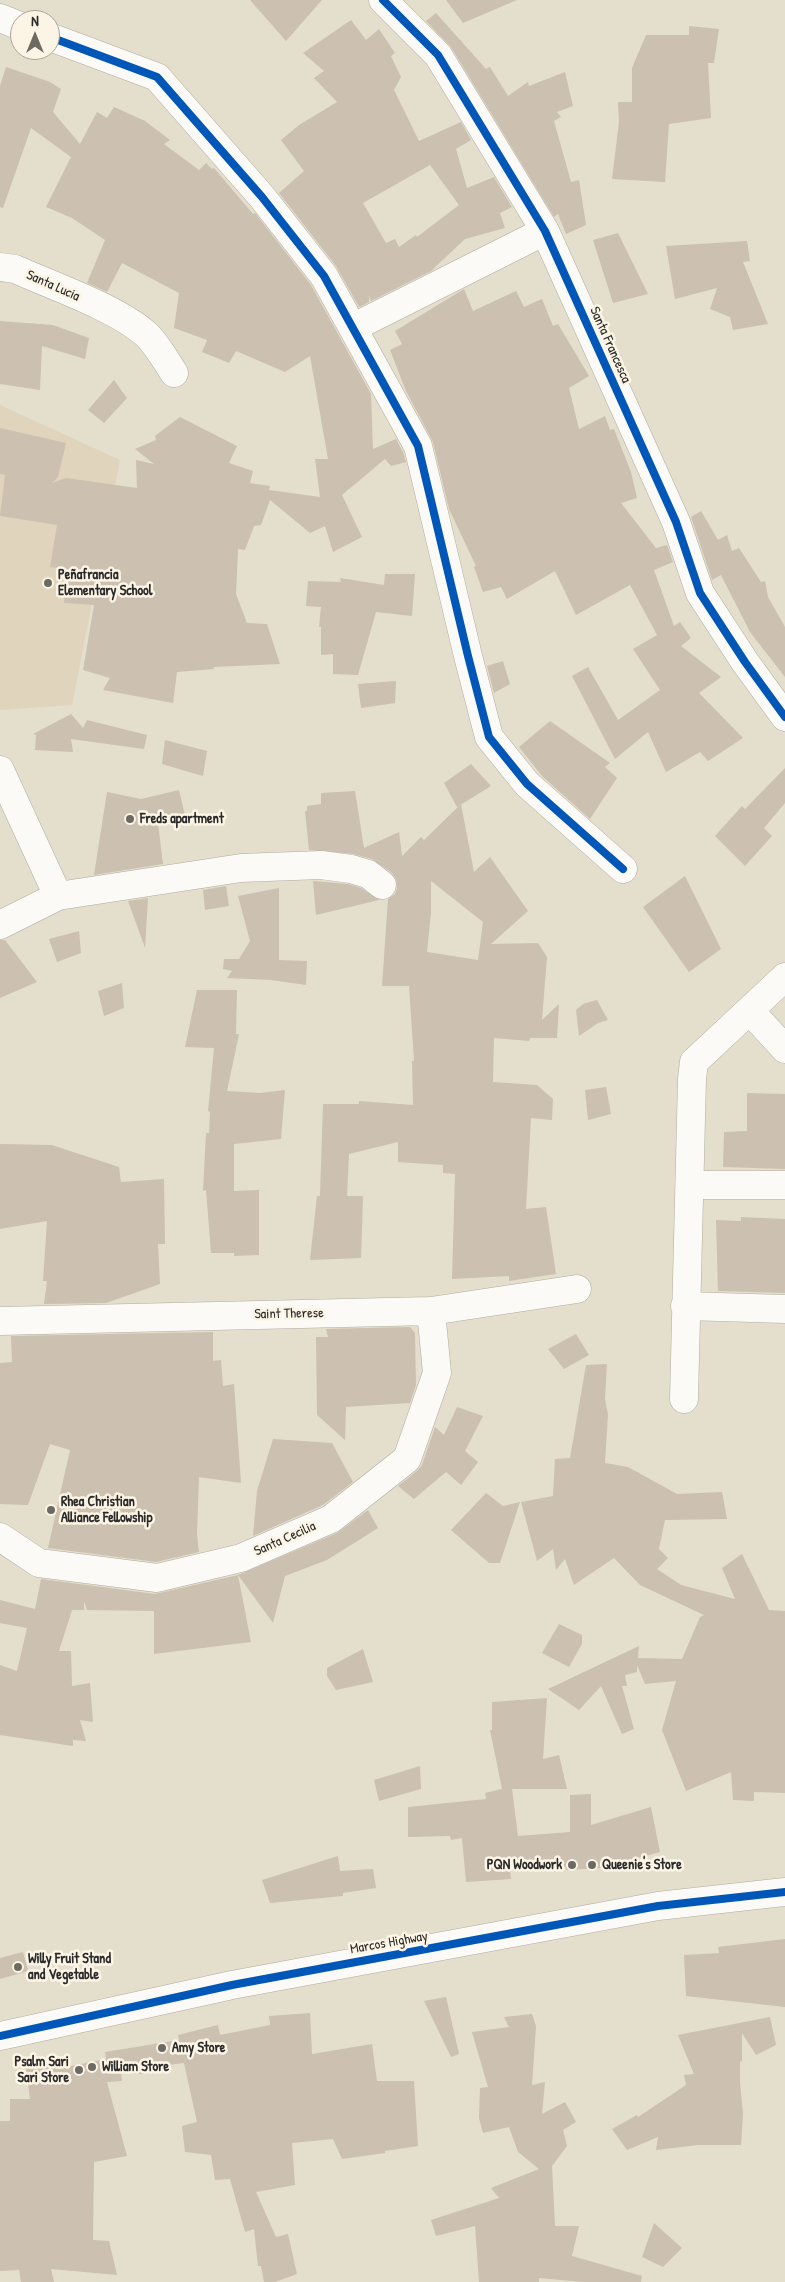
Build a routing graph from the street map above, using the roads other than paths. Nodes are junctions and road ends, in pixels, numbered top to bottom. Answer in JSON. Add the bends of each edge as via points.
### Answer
{"nodes":[{"id":1,"x":384,"y":0,"type":"edge"},
{"id":2,"x":60,"y":41,"type":"edge"},
{"id":3,"x":545,"y":231,"type":"junction"},
{"id":4,"x":0,"y":267,"type":"edge"},
{"id":5,"x":354,"y":327,"type":"junction"},
{"id":6,"x":174,"y":374,"type":"dead end"},
{"id":7,"x":785,"y":716,"type":"edge"},
{"id":8,"x":0,"y":770,"type":"edge"},
{"id":9,"x":623,"y":869,"type":"dead end"},
{"id":10,"x":382,"y":885,"type":"dead end"},
{"id":11,"x":58,"y":896,"type":"junction"},
{"id":12,"x":0,"y":925,"type":"edge"},
{"id":13,"x":785,"y":977,"type":"edge"},
{"id":14,"x":750,"y":1011,"type":"junction"},
{"id":15,"x":785,"y":1049,"type":"edge"},
{"id":16,"x":690,"y":1184,"type":"junction"},
{"id":17,"x":785,"y":1185,"type":"edge"},
{"id":18,"x":577,"y":1289,"type":"dead end"},
{"id":19,"x":685,"y":1306,"type":"junction"},
{"id":20,"x":785,"y":1310,"type":"edge"},
{"id":21,"x":432,"y":1311,"type":"junction"},
{"id":22,"x":0,"y":1321,"type":"edge"},
{"id":23,"x":684,"y":1399,"type":"dead end"},
{"id":24,"x":0,"y":1537,"type":"edge"},
{"id":25,"x":785,"y":1892,"type":"edge"},
{"id":26,"x":0,"y":2036,"type":"edge"}],
"edges":[{"from":1,"to":3,"type":"street","name":"Santa Francesca","via":[[438,55]]},
{"from":2,"to":5,"type":"street","via":[[157,77],[262,198],[324,276]]},
{"from":3,"to":5,"type":"street"},
{"from":3,"to":7,"type":"street","name":"Santa Francesca","via":[[676,522],[700,593]]},
{"from":4,"to":6,"type":"street","name":"Santa Lucia","via":[[15,269],[104,308],[147,335]]},
{"from":5,"to":9,"type":"street","via":[[418,446],[489,737],[528,784]]},
{"from":8,"to":11,"type":"street"},
{"from":10,"to":11,"type":"street","via":[[368,874],[321,865],[241,868]]},
{"from":11,"to":12,"type":"street"},
{"from":13,"to":14,"type":"street"},
{"from":14,"to":15,"type":"street"},
{"from":14,"to":16,"type":"street","via":[[694,1062]]},
{"from":16,"to":17,"type":"street"},
{"from":16,"to":19,"type":"street"},
{"from":18,"to":21,"type":"street","name":"Saint Therese"},
{"from":19,"to":20,"type":"street"},
{"from":19,"to":23,"type":"street"},
{"from":21,"to":22,"type":"street","name":"Saint Therese"},
{"from":21,"to":24,"type":"street","name":"Santa Cecilia","via":[[437,1373],[407,1459],[331,1519],[241,1558],[157,1578],[39,1563]]},
{"from":25,"to":26,"type":"street","name":"Marcos Highway","via":[[658,1906],[232,1985]]}]}
